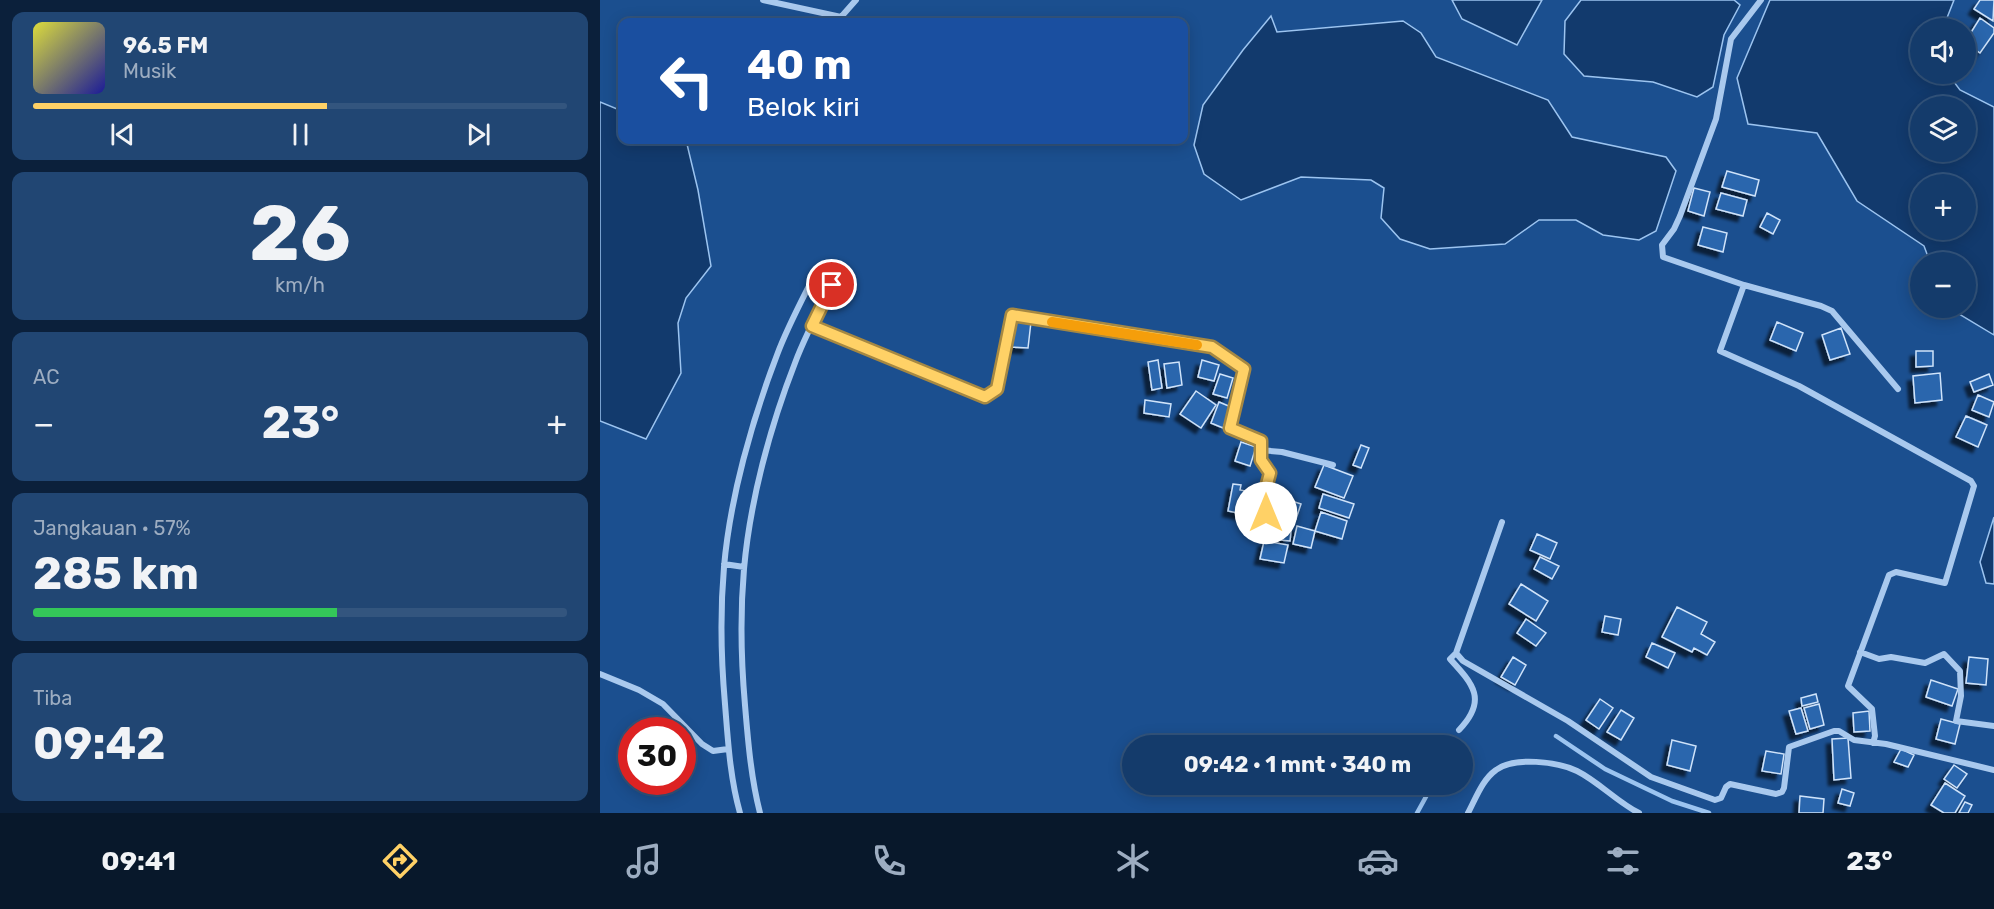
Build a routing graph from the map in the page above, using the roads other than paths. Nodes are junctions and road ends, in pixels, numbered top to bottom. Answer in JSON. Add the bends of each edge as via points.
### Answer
{"nodes":[{"id":1,"x":763,"y":0,"type":"edge"},
{"id":2,"x":855,"y":0,"type":"edge"},
{"id":3,"x":1761,"y":0,"type":"edge"},
{"id":4,"x":792,"y":3,"type":"edge"},
{"id":5,"x":814,"y":276,"type":"dead end"},
{"id":6,"x":832,"y":285,"type":"dead end"},
{"id":7,"x":1744,"y":285,"type":"junction"},
{"id":8,"x":812,"y":326,"type":"junction"},
{"id":9,"x":1898,"y":389,"type":"dead end"},
{"id":10,"x":1260,"y":450,"type":"junction"},
{"id":11,"x":1333,"y":465,"type":"dead end"},
{"id":12,"x":1502,"y":522,"type":"dead end"},
{"id":13,"x":1261,"y":529,"type":"dead end"},
{"id":14,"x":724,"y":564,"type":"junction"},
{"id":15,"x":744,"y":567,"type":"junction"},
{"id":16,"x":1860,"y":652,"type":"junction"},
{"id":17,"x":1456,"y":653,"type":"junction"},
{"id":18,"x":600,"y":674,"type":"edge"},
{"id":19,"x":1994,"y":726,"type":"edge"},
{"id":20,"x":1459,"y":730,"type":"dead end"},
{"id":21,"x":1874,"y":743,"type":"junction"},
{"id":22,"x":728,"y":749,"type":"junction"},
{"id":23,"x":1994,"y":770,"type":"edge"},
{"id":24,"x":740,"y":813,"type":"edge"},
{"id":25,"x":760,"y":813,"type":"edge"},
{"id":26,"x":1468,"y":813,"type":"edge"},
{"id":27,"x":1639,"y":813,"type":"edge"}],
"edges":[{"from":1,"to":4,"type":"street"},
{"from":2,"to":4,"type":"street","via":[[841,17]]},
{"from":3,"to":7,"type":"street","via":[[1731,39],[1716,119],[1680,216],[1662,245],[1663,256]]},
{"from":5,"to":14,"type":"street","via":[[777,354],[755,419],[736,490]]},
{"from":6,"to":8,"type":"street"},
{"from":7,"to":9,"type":"street","via":[[1832,311]]},
{"from":7,"to":16,"type":"street","via":[[1720,351],[1799,386],[1974,486],[1945,583],[1896,572],[1889,575]]},
{"from":8,"to":10,"type":"street","via":[[985,397],[997,389],[1012,315],[1212,347],[1244,369],[1230,428],[1261,441]]},
{"from":8,"to":15,"type":"street","via":[[795,361],[774,424],[756,494]]},
{"from":10,"to":11,"type":"street"},
{"from":10,"to":13,"type":"street","via":[[1261,460],[1270,473],[1266,488],[1271,497]]},
{"from":12,"to":17,"type":"street"},
{"from":14,"to":15,"type":"street"},
{"from":14,"to":22,"type":"street","via":[[722,672]]},
{"from":15,"to":25,"type":"street","via":[[742,671],[748,747]]},
{"from":16,"to":19,"type":"street","via":[[1879,659],[1891,657],[1925,663],[1944,654],[1960,671],[1956,721]]},
{"from":16,"to":21,"type":"street","via":[[1848,686],[1872,709]]},
{"from":17,"to":20,"type":"street","via":[[1450,659],[1469,680],[1475,697],[1471,718]]},
{"from":17,"to":21,"type":"street","via":[[1651,777],[1715,800],[1721,798],[1730,784],[1782,792],[1790,746],[1834,731]]},
{"from":18,"to":22,"type":"street","via":[[663,704],[713,751]]},
{"from":21,"to":23,"type":"street"},
{"from":22,"to":24,"type":"street"},
{"from":26,"to":27,"type":"street","via":[[1485,781],[1497,768],[1524,761],[1551,763],[1577,771]]}]}
